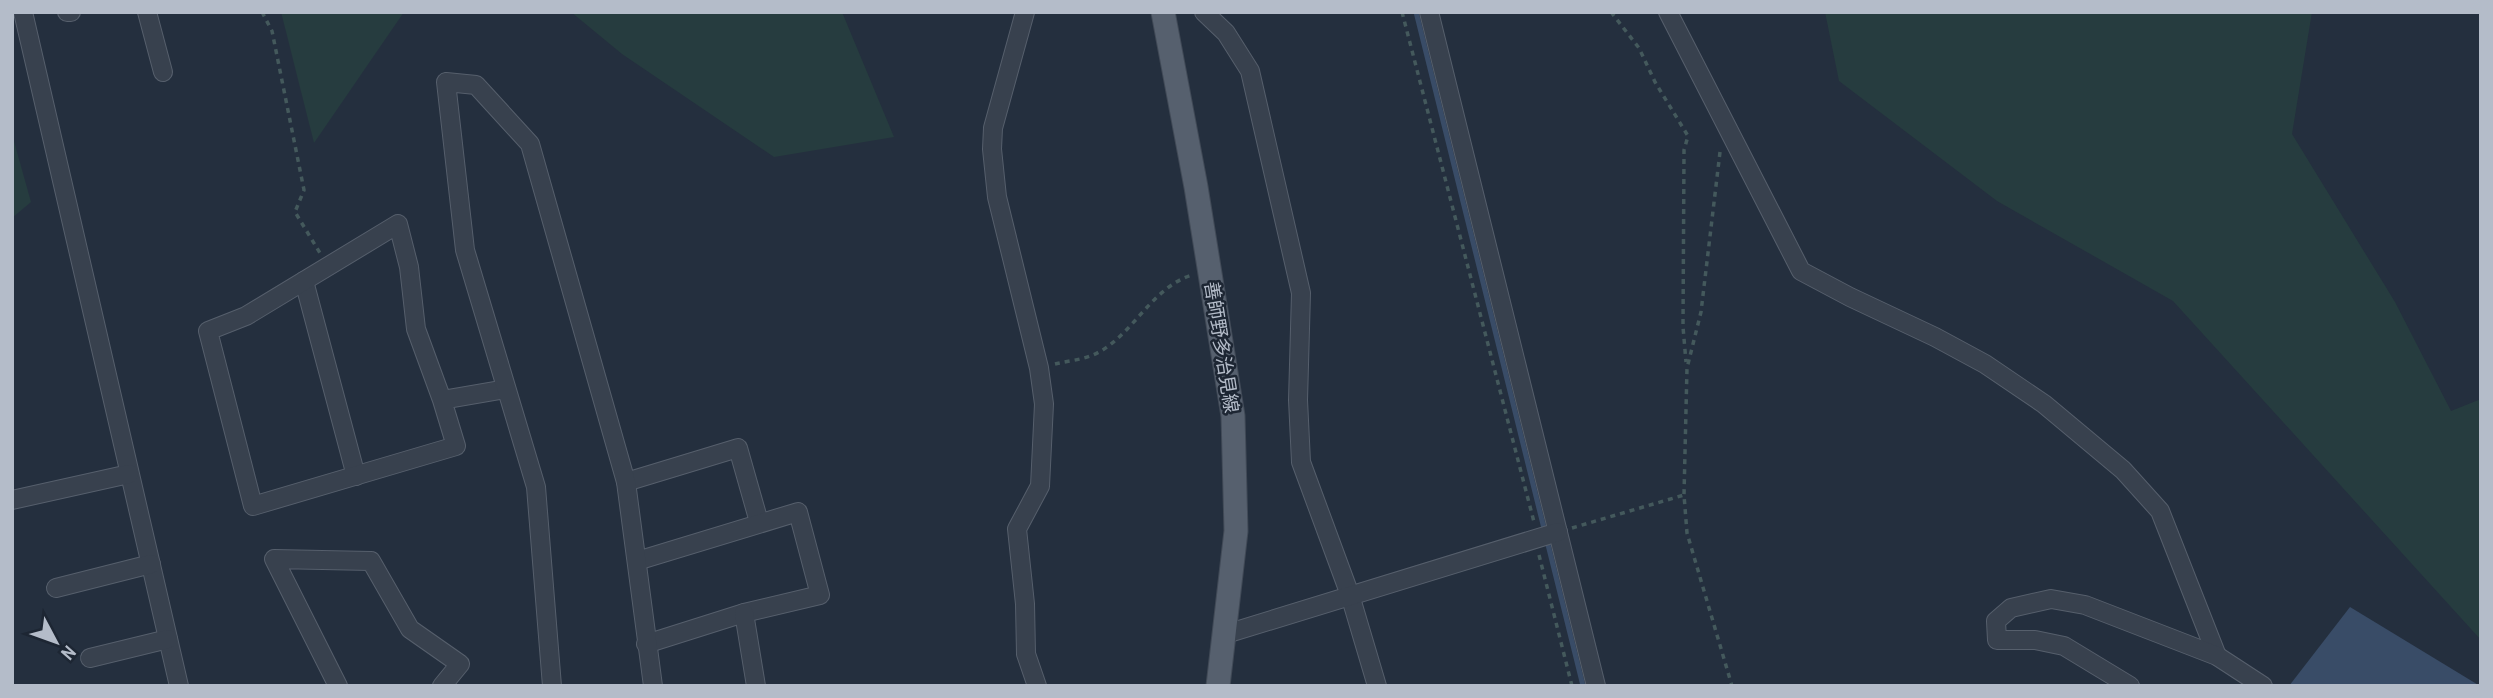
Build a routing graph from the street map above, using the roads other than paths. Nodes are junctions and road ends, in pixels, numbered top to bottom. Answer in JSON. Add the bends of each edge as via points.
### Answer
{"nodes":[{"id":1,"x":23,"y":12,"type":"edge"},
{"id":2,"x":148,"y":12,"type":"edge"},
{"id":3,"x":1025,"y":12,"type":"edge"},
{"id":4,"x":1204,"y":12,"type":"edge"},
{"id":5,"x":1429,"y":12,"type":"edge"},
{"id":6,"x":1668,"y":12,"type":"edge"},
{"id":7,"x":1167,"y":13,"type":"edge"},
{"id":8,"x":163,"y":72,"type":"dead end"},
{"id":9,"x":304,"y":281,"type":"junction"},
{"id":10,"x":506,"y":388,"type":"junction"},
{"id":11,"x":442,"y":400,"type":"junction"},
{"id":12,"x":129,"y":474,"type":"junction"},
{"id":13,"x":356,"y":476,"type":"junction"},
{"id":14,"x":626,"y":482,"type":"junction"},
{"id":15,"x":12,"y":499,"type":"edge"},
{"id":16,"x":759,"y":523,"type":"junction"},
{"id":17,"x":1559,"y":532,"type":"junction"},
{"id":18,"x":637,"y":561,"type":"junction"},
{"id":19,"x":151,"y":565,"type":"junction"},
{"id":20,"x":56,"y":588,"type":"dead end"},
{"id":21,"x":1350,"y":595,"type":"junction"},
{"id":22,"x":744,"y":613,"type":"junction"},
{"id":23,"x":1226,"y":634,"type":"junction"},
{"id":24,"x":168,"y":639,"type":"junction"},
{"id":25,"x":646,"y":644,"type":"junction"},
{"id":26,"x":2217,"y":656,"type":"junction"},
{"id":27,"x":90,"y":658,"type":"dead end"},
{"id":28,"x":179,"y":686,"type":"edge"},
{"id":29,"x":338,"y":686,"type":"edge"},
{"id":30,"x":442,"y":686,"type":"edge"},
{"id":31,"x":552,"y":686,"type":"edge"},
{"id":32,"x":653,"y":686,"type":"edge"},
{"id":33,"x":756,"y":686,"type":"edge"},
{"id":34,"x":1037,"y":686,"type":"edge"},
{"id":35,"x":1218,"y":686,"type":"edge"},
{"id":36,"x":1377,"y":686,"type":"edge"},
{"id":37,"x":1596,"y":686,"type":"edge"},
{"id":38,"x":2130,"y":686,"type":"edge"},
{"id":39,"x":2263,"y":686,"type":"edge"}],
"edges":[{"from":1,"to":12,"type":"street"},
{"from":2,"to":8,"type":"street"},
{"from":3,"to":34,"type":"street","via":[[993,128],[992,149],[997,197],[1044,404],[1040,486],[1017,529],[1026,604],[1026,654]]},
{"from":4,"to":21,"type":"street","via":[[1226,33],[1250,71],[1301,293],[1301,462]]},
{"from":5,"to":17,"type":"street"},
{"from":6,"to":26,"type":"street","via":[[1801,271],[1985,364],[2044,404],[2123,470],[2160,511]]},
{"from":7,"to":23,"type":"main road","name":"善師野多治見線","via":[[1233,416],[1236,531]]},
{"from":9,"to":11,"type":"street","via":[[398,224],[409,267],[416,329]]},
{"from":9,"to":13,"type":"street"},
{"from":9,"to":13,"type":"street","via":[[246,316],[208,331],[253,506]]},
{"from":10,"to":11,"type":"street"},
{"from":10,"to":14,"type":"street","via":[[465,250],[446,82],[476,85],[530,144]]},
{"from":10,"to":31,"type":"street","via":[[536,487]]},
{"from":11,"to":13,"type":"street","via":[[456,446]]},
{"from":12,"to":15,"type":"street"},
{"from":12,"to":19,"type":"street"},
{"from":14,"to":16,"type":"street","via":[[738,448]]},
{"from":14,"to":18,"type":"street"},
{"from":16,"to":18,"type":"street"},
{"from":16,"to":22,"type":"street","via":[[798,512],[820,595]]},
{"from":17,"to":21,"type":"street"},
{"from":17,"to":37,"type":"street"},
{"from":18,"to":25,"type":"street"},
{"from":19,"to":20,"type":"street"},
{"from":19,"to":24,"type":"street"},
{"from":21,"to":23,"type":"street"},
{"from":21,"to":36,"type":"street"},
{"from":22,"to":25,"type":"street"},
{"from":22,"to":33,"type":"street"},
{"from":23,"to":35,"type":"main road","name":"善師野多治見線"},
{"from":24,"to":27,"type":"street"},
{"from":24,"to":28,"type":"street"},
{"from":25,"to":32,"type":"street"},
{"from":26,"to":38,"type":"street","via":[[2085,605],[2050,599],[2011,608],[1996,621],[1997,640],[2064,646]]},
{"from":26,"to":39,"type":"street"},
{"from":29,"to":30,"type":"street","via":[[274,559],[371,561],[410,629],[460,664]]}]}
